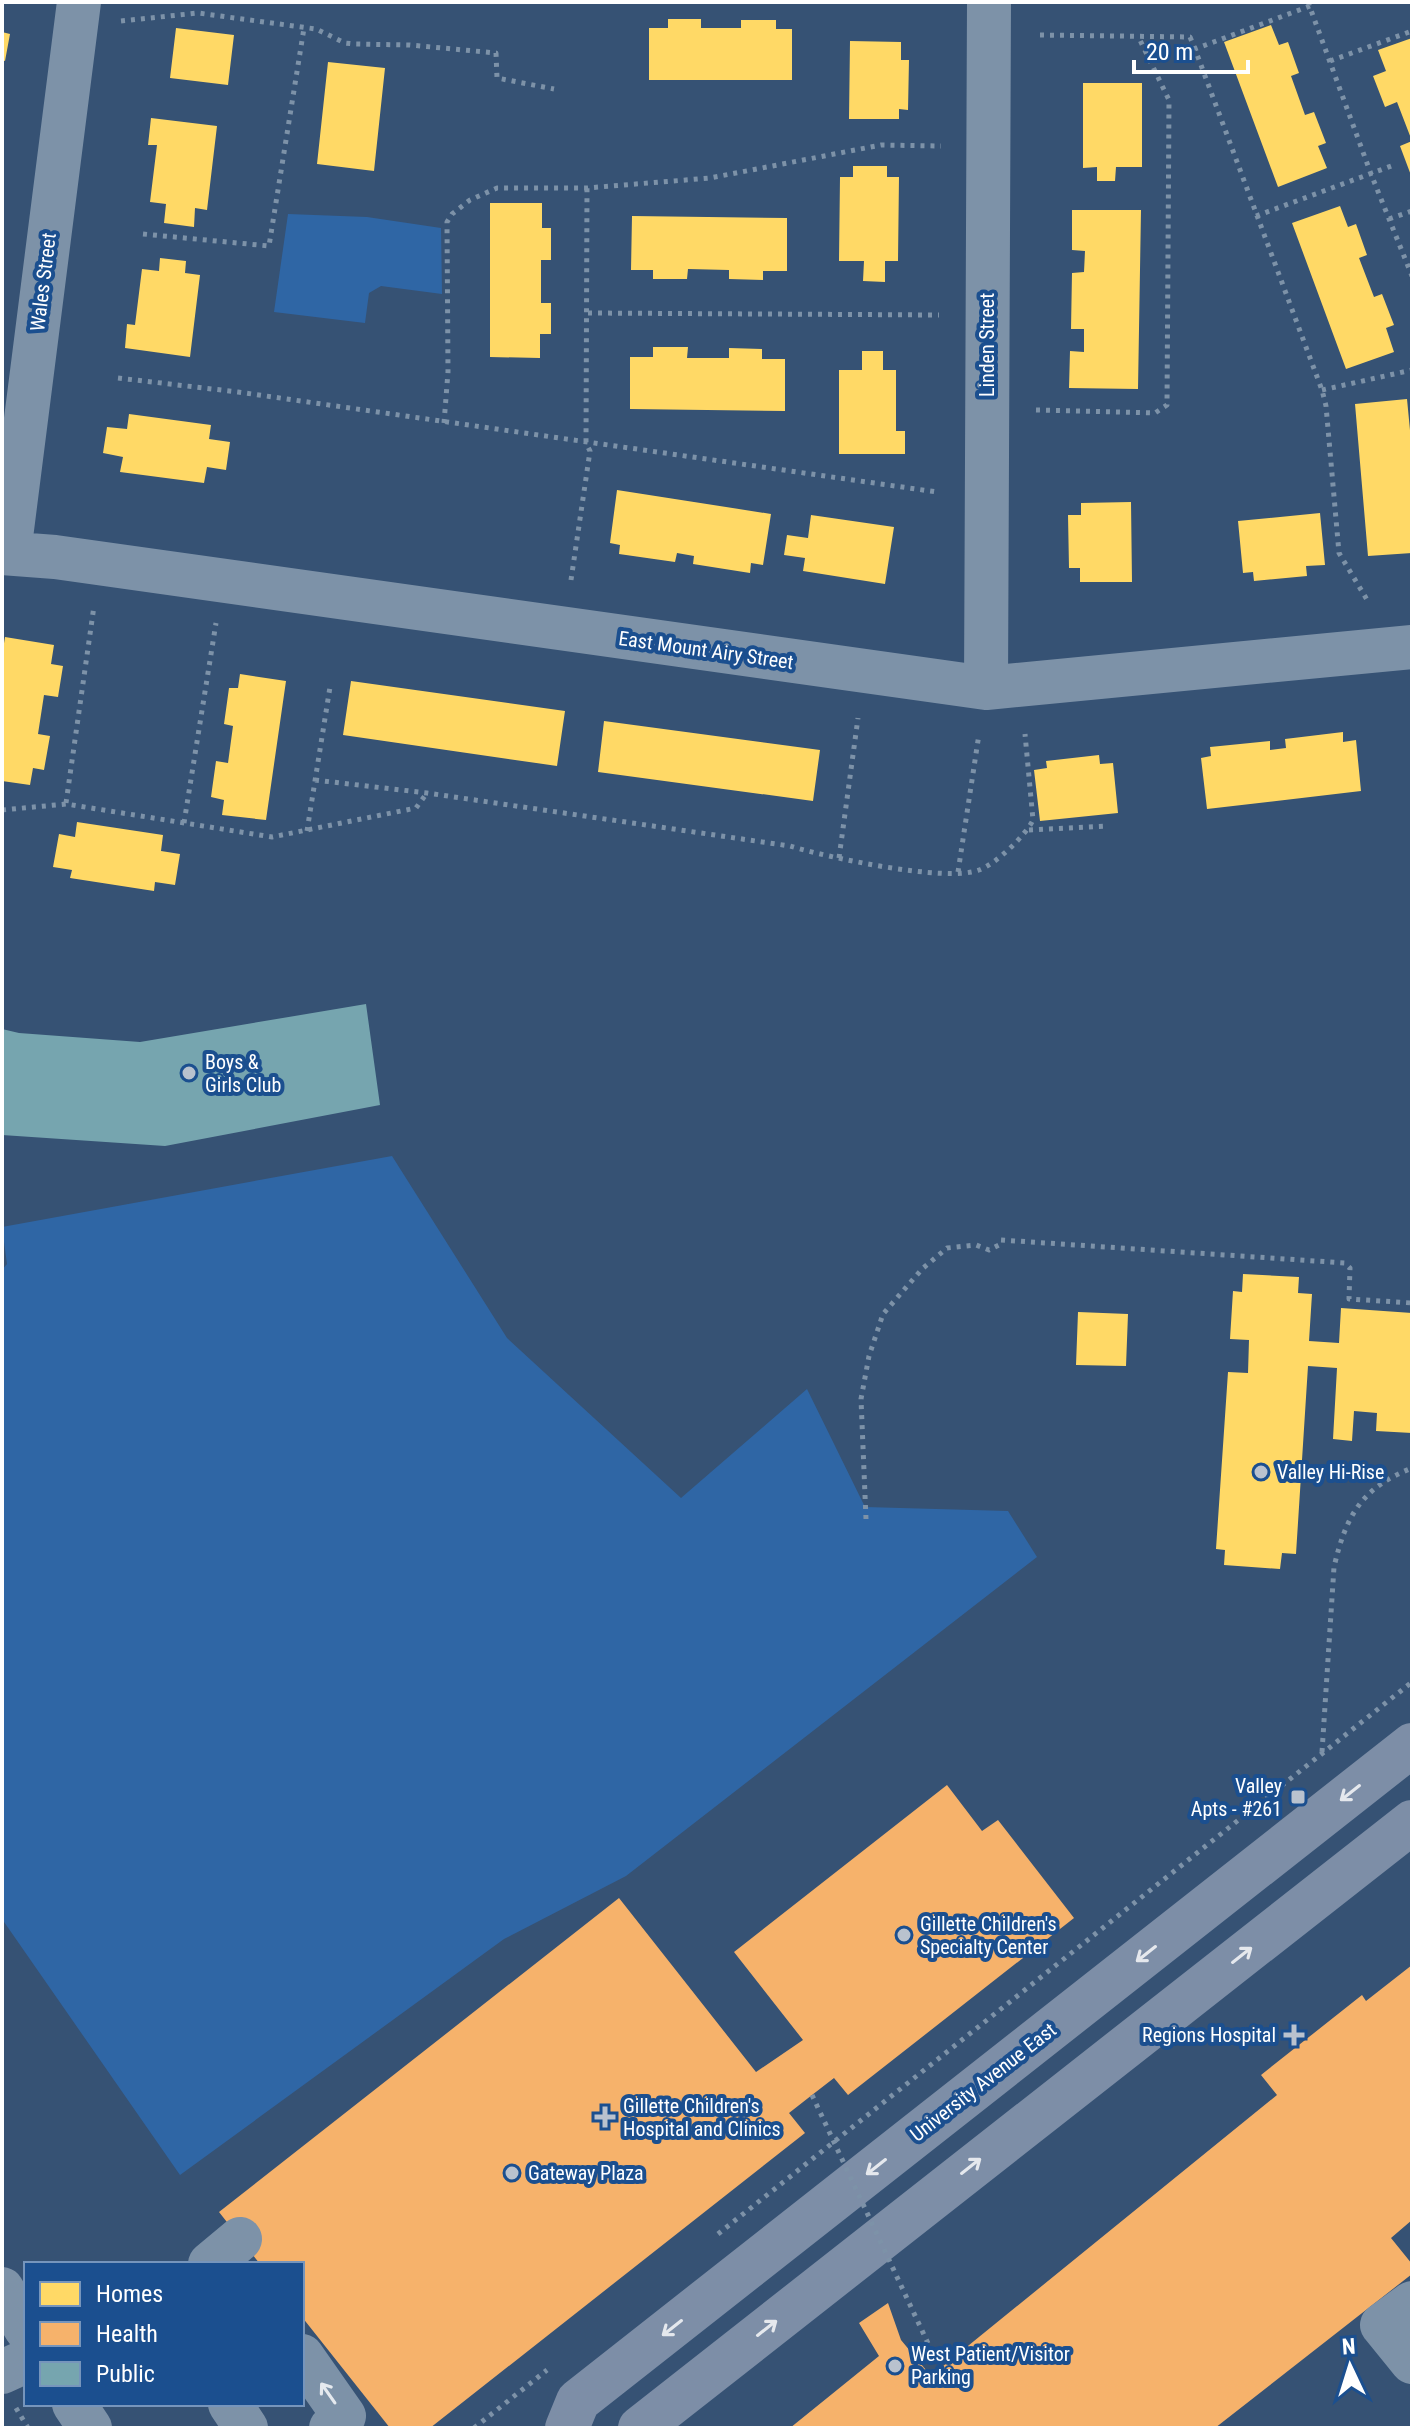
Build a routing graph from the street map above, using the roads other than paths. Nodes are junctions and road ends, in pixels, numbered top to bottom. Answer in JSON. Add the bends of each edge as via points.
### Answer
{"nodes":[{"id":1,"x":989,"y":2,"type":"edge"},
{"id":2,"x":78,"y":6,"type":"edge"},
{"id":3,"x":5,"y":553,"type":"edge"},
{"id":4,"x":1412,"y":647,"type":"edge"},
{"id":5,"x":986,"y":688,"type":"junction"},
{"id":6,"x":1412,"y":1745,"type":"edge"},
{"id":7,"x":1412,"y":1822,"type":"edge"},
{"id":8,"x":2,"y":2289,"type":"edge"},
{"id":9,"x":1412,"y":2303,"type":"edge"},
{"id":10,"x":24,"y":2326,"type":"edge"},
{"id":11,"x":304,"y":2359,"type":"edge"},
{"id":12,"x":24,"y":2362,"type":"edge"},
{"id":13,"x":1412,"y":2362,"type":"edge"},
{"id":14,"x":2,"y":2372,"type":"edge"},
{"id":15,"x":75,"y":2406,"type":"edge"},
{"id":16,"x":231,"y":2406,"type":"edge"},
{"id":17,"x":90,"y":2428,"type":"edge"},
{"id":18,"x":246,"y":2428,"type":"edge"},
{"id":19,"x":331,"y":2428,"type":"edge"},
{"id":20,"x":567,"y":2428,"type":"edge"},
{"id":21,"x":640,"y":2428,"type":"edge"}],
"edges":[{"from":1,"to":5,"type":"street","name":"Linden Street"},
{"from":2,"to":3,"type":"street","name":"Wales Street"},
{"from":3,"to":5,"type":"street","name":"East Mount Airy Street"},
{"from":4,"to":5,"type":"street","name":"East Mount Airy Street"},
{"from":6,"to":20,"type":"main road","name":"University Avenue East","one_way":true,"via":[[578,2401]]},
{"from":21,"to":7,"type":"main road","one_way":true},
{"from":8,"to":10,"type":"street"},
{"from":9,"to":13,"type":"street","via":[[1382,2325]]},
{"from":19,"to":11,"type":"street","one_way":true,"via":[[344,2416]]},
{"from":12,"to":14,"type":"street"},
{"from":15,"to":17,"type":"street"},
{"from":16,"to":18,"type":"street"}]}
